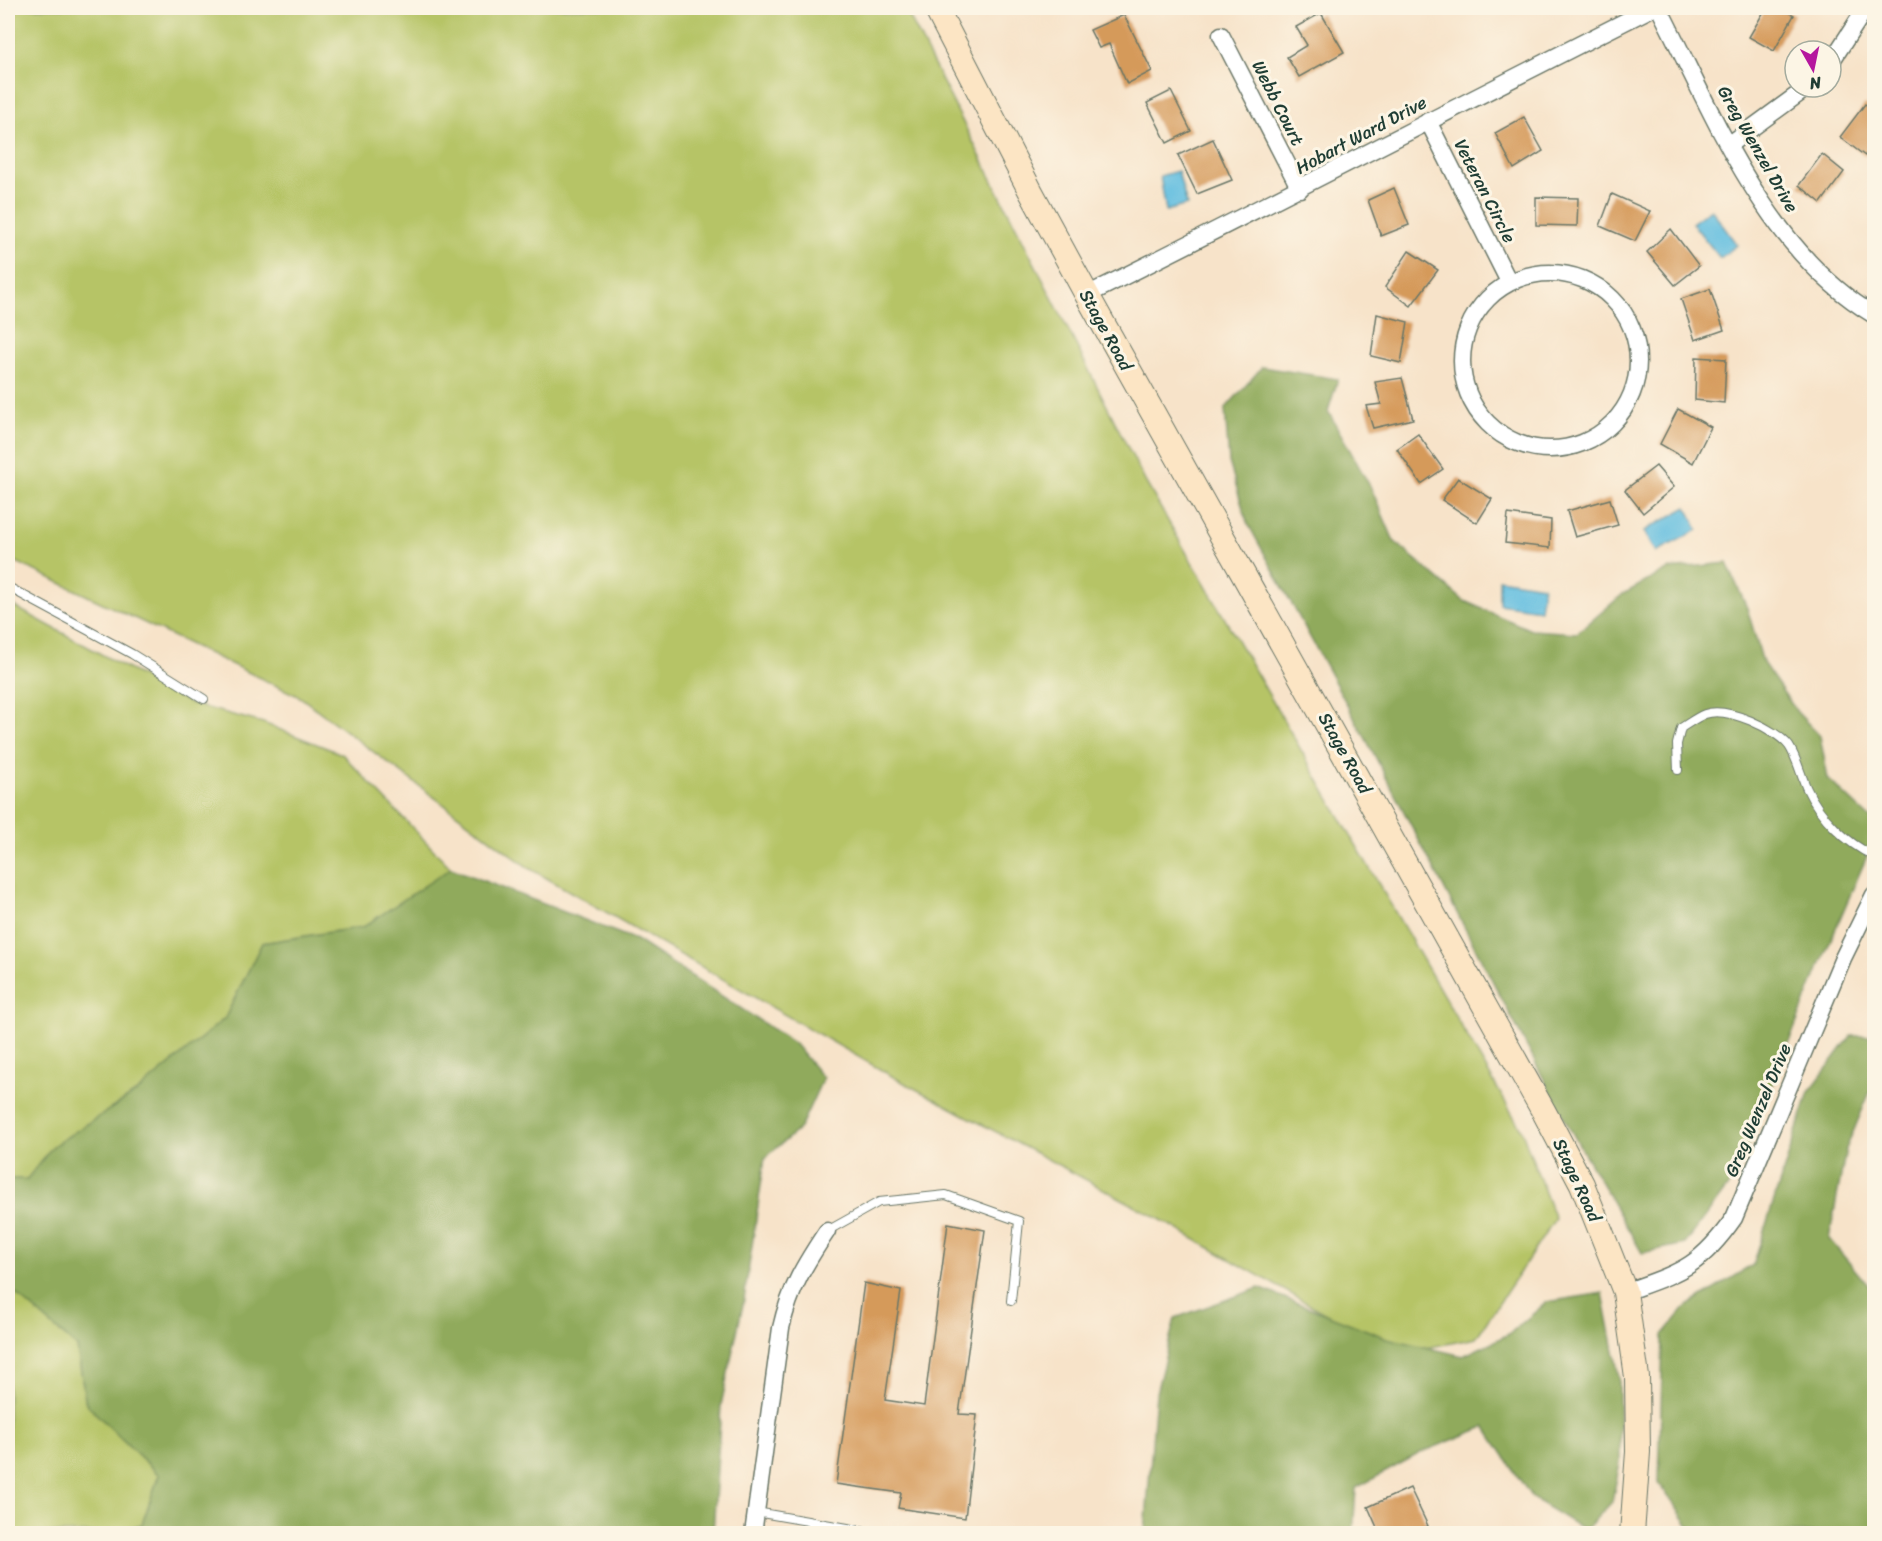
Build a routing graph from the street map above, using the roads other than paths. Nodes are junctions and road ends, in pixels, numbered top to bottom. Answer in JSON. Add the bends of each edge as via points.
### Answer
{"nodes":[{"id":1,"x":936,"y":8,"type":"edge"},
{"id":2,"x":1652,"y":8,"type":"edge"},
{"id":3,"x":1659,"y":8,"type":"edge"},
{"id":4,"x":1866,"y":8,"type":"edge"},
{"id":5,"x":1221,"y":35,"type":"dead end"},
{"id":6,"x":1843,"y":44,"type":"edge"},
{"id":7,"x":1792,"y":99,"type":"edge"},
{"id":8,"x":1428,"y":121,"type":"junction"},
{"id":9,"x":1730,"y":144,"type":"junction"},
{"id":10,"x":1300,"y":189,"type":"junction"},
{"id":11,"x":1508,"y":280,"type":"junction"},
{"id":12,"x":1087,"y":295,"type":"junction"},
{"id":13,"x":1875,"y":315,"type":"edge"},
{"id":14,"x":8,"y":587,"type":"edge"},
{"id":15,"x":204,"y":699,"type":"dead end"},
{"id":16,"x":1678,"y":770,"type":"dead end"},
{"id":17,"x":1875,"y":856,"type":"edge"},
{"id":18,"x":1874,"y":897,"type":"edge"},
{"id":19,"x":827,"y":1231,"type":"joint"},
{"id":20,"x":1625,"y":1292,"type":"junction"},
{"id":21,"x":1011,"y":1301,"type":"dead end"},
{"id":22,"x":756,"y":1512,"type":"junction"},
{"id":23,"x":753,"y":1533,"type":"edge"},
{"id":24,"x":882,"y":1533,"type":"edge"},
{"id":25,"x":1632,"y":1533,"type":"edge"}],
"edges":[{"from":1,"to":12,"type":"street","name":"Stage Road"},
{"from":2,"to":8,"type":"street","name":"Hobart Ward Drive"},
{"from":3,"to":9,"type":"street","name":"Greg Wenzel Drive"},
{"from":4,"to":6,"type":"street"},
{"from":5,"to":10,"type":"street","name":"Webb Court"},
{"from":7,"to":9,"type":"street"},
{"from":8,"to":10,"type":"street","name":"Hobart Ward Drive"},
{"from":8,"to":11,"type":"street","name":"Veteran Circle"},
{"from":9,"to":13,"type":"street","name":"Greg Wenzel Drive","via":[[1767,210],[1794,245],[1824,277]]},
{"from":10,"to":12,"type":"street","name":"Hobart Ward Drive"},
{"from":11,"to":11,"type":"street","via":[[1541,275],[1585,281],[1615,301],[1626,317],[1636,348],[1635,393],[1604,431],[1582,442],[1553,449],[1529,447],[1502,435],[1474,402],[1467,384],[1463,344],[1469,321],[1486,297]]},
{"from":12,"to":20,"type":"street","name":"Stage Road","via":[[1544,1112],[1581,1184]]},
{"from":14,"to":15,"type":"lane","via":[[132,654]]},
{"from":16,"to":17,"type":"lane","via":[[1681,728],[1707,713],[1759,723],[1788,746],[1825,819],[1863,851]]},
{"from":18,"to":20,"type":"street","name":"Greg Wenzel Drive","via":[[1843,958],[1734,1218],[1696,1263]]},
{"from":19,"to":21,"type":"lane","via":[[879,1202],[946,1195],[1019,1221]]},
{"from":19,"to":22,"type":"street","via":[[795,1280],[787,1302]]},
{"from":20,"to":25,"type":"street","name":"Stage Road","via":[[1637,1377],[1638,1452]]},
{"from":22,"to":23,"type":"street"},
{"from":22,"to":24,"type":"lane"}]}
